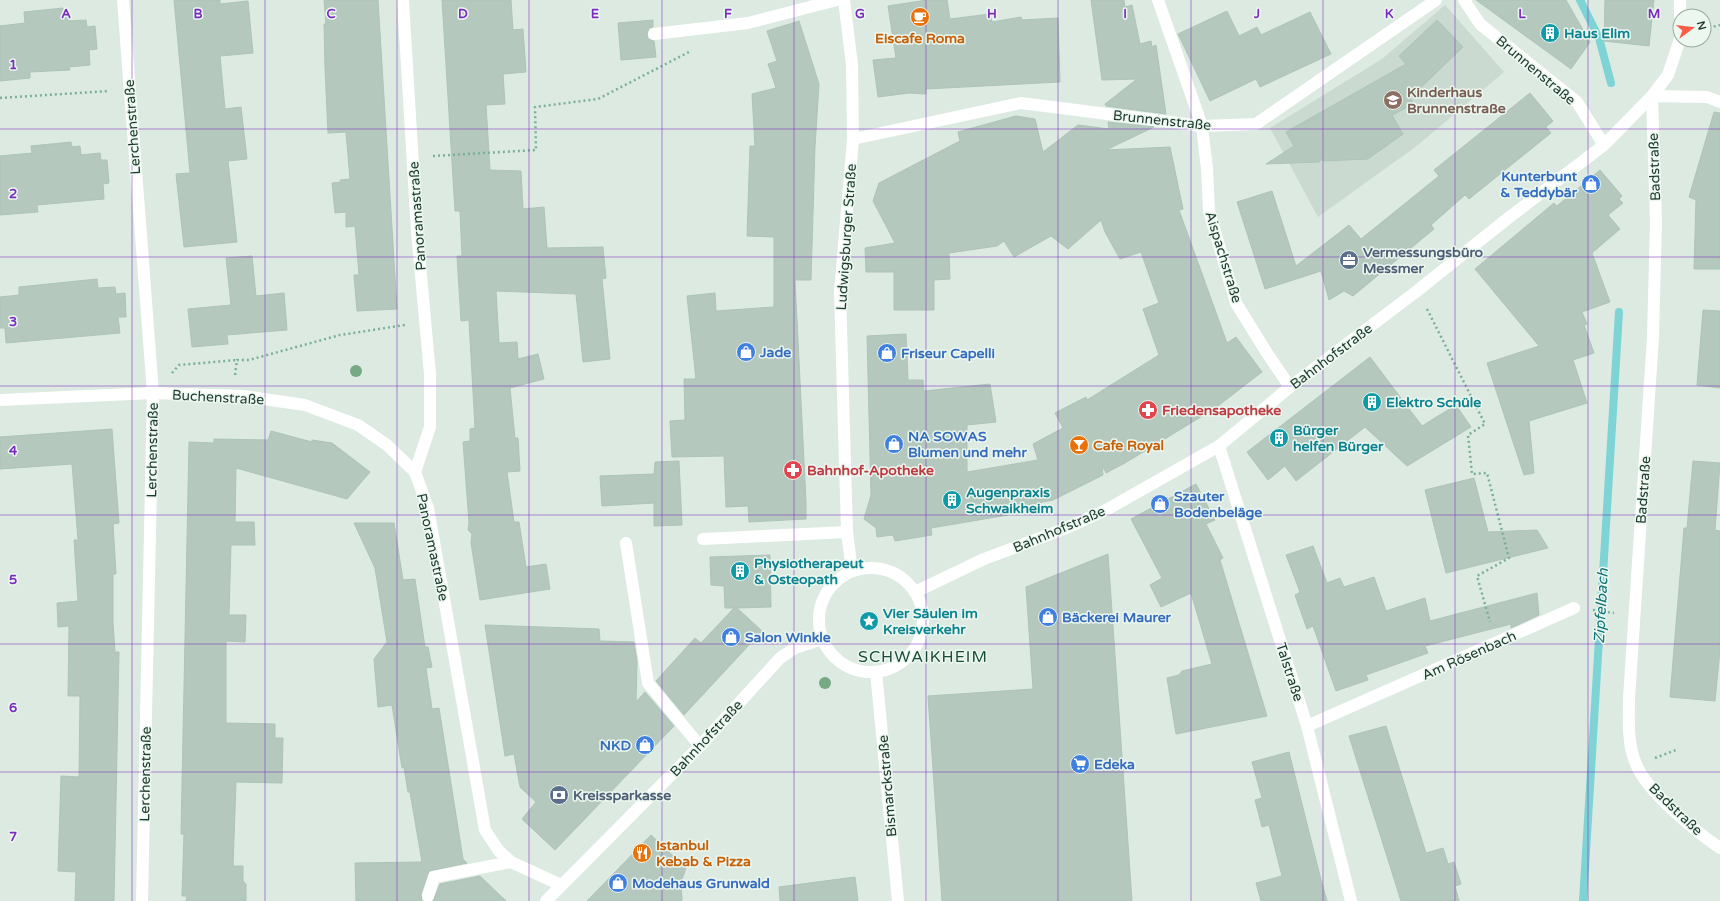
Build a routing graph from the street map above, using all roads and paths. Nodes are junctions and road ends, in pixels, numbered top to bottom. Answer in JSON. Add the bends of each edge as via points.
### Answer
{"nodes":[{"id":1,"x":123,"y":0,"type":"edge"},
{"id":2,"x":403,"y":0,"type":"edge"},
{"id":3,"x":837,"y":0,"type":"edge"},
{"id":4,"x":844,"y":0,"type":"edge"},
{"id":5,"x":1158,"y":0,"type":"edge"},
{"id":6,"x":1436,"y":0,"type":"edge"},
{"id":7,"x":1464,"y":0,"type":"edge"},
{"id":8,"x":654,"y":34,"type":"dead end"},
{"id":9,"x":1677,"y":48,"type":"edge"},
{"id":10,"x":693,"y":50,"type":"dead end"},
{"id":11,"x":130,"y":90,"type":"junction"},
{"id":12,"x":1652,"y":96,"type":"junction"},
{"id":13,"x":0,"y":98,"type":"edge"},
{"id":14,"x":1720,"y":102,"type":"edge"},
{"id":15,"x":1202,"y":126,"type":"junction"},
{"id":16,"x":853,"y":140,"type":"junction"},
{"id":17,"x":1604,"y":145,"type":"junction"},
{"id":18,"x":413,"y":157,"type":"junction"},
{"id":19,"x":1417,"y":290,"type":"junction"},
{"id":20,"x":425,"y":322,"type":"junction"},
{"id":21,"x":237,"y":360,"type":"junction"},
{"id":22,"x":1290,"y":387,"type":"junction"},
{"id":23,"x":153,"y":393,"type":"junction"},
{"id":24,"x":234,"y":396,"type":"junction"},
{"id":25,"x":0,"y":400,"type":"edge"},
{"id":26,"x":1219,"y":446,"type":"junction"},
{"id":27,"x":415,"y":472,"type":"junction"},
{"id":28,"x":847,"y":532,"type":"junction"},
{"id":29,"x":704,"y":539,"type":"dead end"},
{"id":30,"x":626,"y":543,"type":"dead end"},
{"id":31,"x":852,"y":571,"type":"junction"},
{"id":32,"x":915,"y":592,"type":"junction"},
{"id":33,"x":1574,"y":608,"type":"joint"},
{"id":34,"x":1634,"y":615,"type":"junction"},
{"id":35,"x":822,"y":639,"type":"junction"},
{"id":36,"x":1496,"y":643,"type":"junction"},
{"id":37,"x":876,"y":672,"type":"junction"},
{"id":38,"x":1308,"y":726,"type":"junction"},
{"id":39,"x":700,"y":746,"type":"junction"},
{"id":40,"x":1720,"y":848,"type":"edge"},
{"id":41,"x":511,"y":862,"type":"junction"},
{"id":42,"x":561,"y":885,"type":"junction"},
{"id":43,"x":428,"y":896,"type":"dead end"},
{"id":44,"x":142,"y":901,"type":"edge"},
{"id":45,"x":546,"y":901,"type":"edge"},
{"id":46,"x":898,"y":901,"type":"edge"},
{"id":47,"x":1352,"y":901,"type":"edge"}],
"edges":[{"from":1,"to":11,"type":"street","name":"Lerchenstraße"},
{"from":2,"to":18,"type":"street","name":"Panoramastraße"},
{"from":3,"to":8,"type":"street","via":[[748,23]]},
{"from":4,"to":16,"type":"street","name":"Ludwigsburger Straße","via":[[852,65]]},
{"from":5,"to":15,"type":"street","name":"Aispachstraße"},
{"from":6,"to":15,"type":"street","name":"Brunnenstraße","via":[[1256,124]]},
{"from":7,"to":17,"type":"street","name":"Brunnenstraße","via":[[1480,24],[1577,102]]},
{"from":9,"to":12,"type":"street","name":"Bahnhofstraße","via":[[1668,75]]},
{"from":10,"to":18,"type":"path","via":[[598,98],[536,107],[536,150]]},
{"from":11,"to":13,"type":"path"},
{"from":11,"to":23,"type":"street","name":"Lerchenstraße"},
{"from":12,"to":14,"type":"street","via":[[1707,97]]},
{"from":12,"to":17,"type":"street","name":"Bahnhofstraße"},
{"from":12,"to":34,"type":"street","name":"Badstraße","via":[[1656,222],[1653,337]]},
{"from":15,"to":16,"type":"street","name":"Brunnenstraße","via":[[1021,103]]},
{"from":15,"to":22,"type":"street","name":"Aispachstraße","via":[[1209,211],[1236,303]]},
{"from":16,"to":28,"type":"street","name":"Ludwigsburger Straße","via":[[840,292]]},
{"from":17,"to":19,"type":"street","name":"Bahnhofstraße"},
{"from":18,"to":20,"type":"street","name":"Panoramastraße"},
{"from":19,"to":22,"type":"street","name":"Bahnhofstraße"},
{"from":19,"to":36,"type":"path","via":[[1485,424],[1468,435],[1472,474],[1487,472],[1508,558],[1477,576]]},
{"from":20,"to":21,"type":"path","via":[[340,336],[249,360]]},
{"from":20,"to":27,"type":"street","name":"Panoramastraße","via":[[430,374],[430,427]]},
{"from":21,"to":23,"type":"path","via":[[180,365]]},
{"from":21,"to":24,"type":"path"},
{"from":22,"to":26,"type":"street","name":"Bahnhofstraße"},
{"from":23,"to":24,"type":"street","name":"Buchenstraße"},
{"from":23,"to":25,"type":"street","name":"Buchenstraße"},
{"from":23,"to":44,"type":"street","name":"Lerchenstraße"},
{"from":24,"to":27,"type":"street","name":"Buchenstraße","via":[[305,405],[358,425],[387,445]]},
{"from":26,"to":32,"type":"street","name":"Bahnhofstraße","via":[[1106,510],[984,560]]},
{"from":26,"to":38,"type":"street","name":"Talstraße"},
{"from":27,"to":41,"type":"street","name":"Panoramastraße","via":[[429,516],[485,830],[499,851]]},
{"from":28,"to":29,"type":"street"},
{"from":28,"to":31,"type":"street","name":"Ludwigsburger Straße"},
{"from":30,"to":39,"type":"street","via":[[648,683]]},
{"from":31,"to":32,"type":"street","via":[[884,569],[902,578]]},
{"from":31,"to":35,"type":"street","via":[[837,580],[824,597],[818,619]]},
{"from":32,"to":37,"type":"street","via":[[922,611],[921,635],[914,649],[903,661]]},
{"from":33,"to":34,"type":"path"},
{"from":33,"to":36,"type":"street","name":"Am Rösenbach"},
{"from":34,"to":40,"type":"street","name":"Badstraße","via":[[1629,698],[1630,740],[1636,765],[1651,789],[1701,836]]},
{"from":35,"to":37,"type":"street","via":[[842,664],[859,671]]},
{"from":35,"to":39,"type":"street","name":"Bahnhofstraße","via":[[795,648],[780,658]]},
{"from":36,"to":38,"type":"street","name":"Am Rösenbach"},
{"from":37,"to":46,"type":"street","name":"Bismarckstraße"},
{"from":38,"to":47,"type":"street","name":"Talstraße"},
{"from":39,"to":42,"type":"street","name":"Bahnhofstraße"},
{"from":41,"to":42,"type":"street","name":"Panoramastraße"},
{"from":41,"to":43,"type":"street","via":[[434,877]]},
{"from":42,"to":45,"type":"street","name":"Bahnhofstraße"}]}
